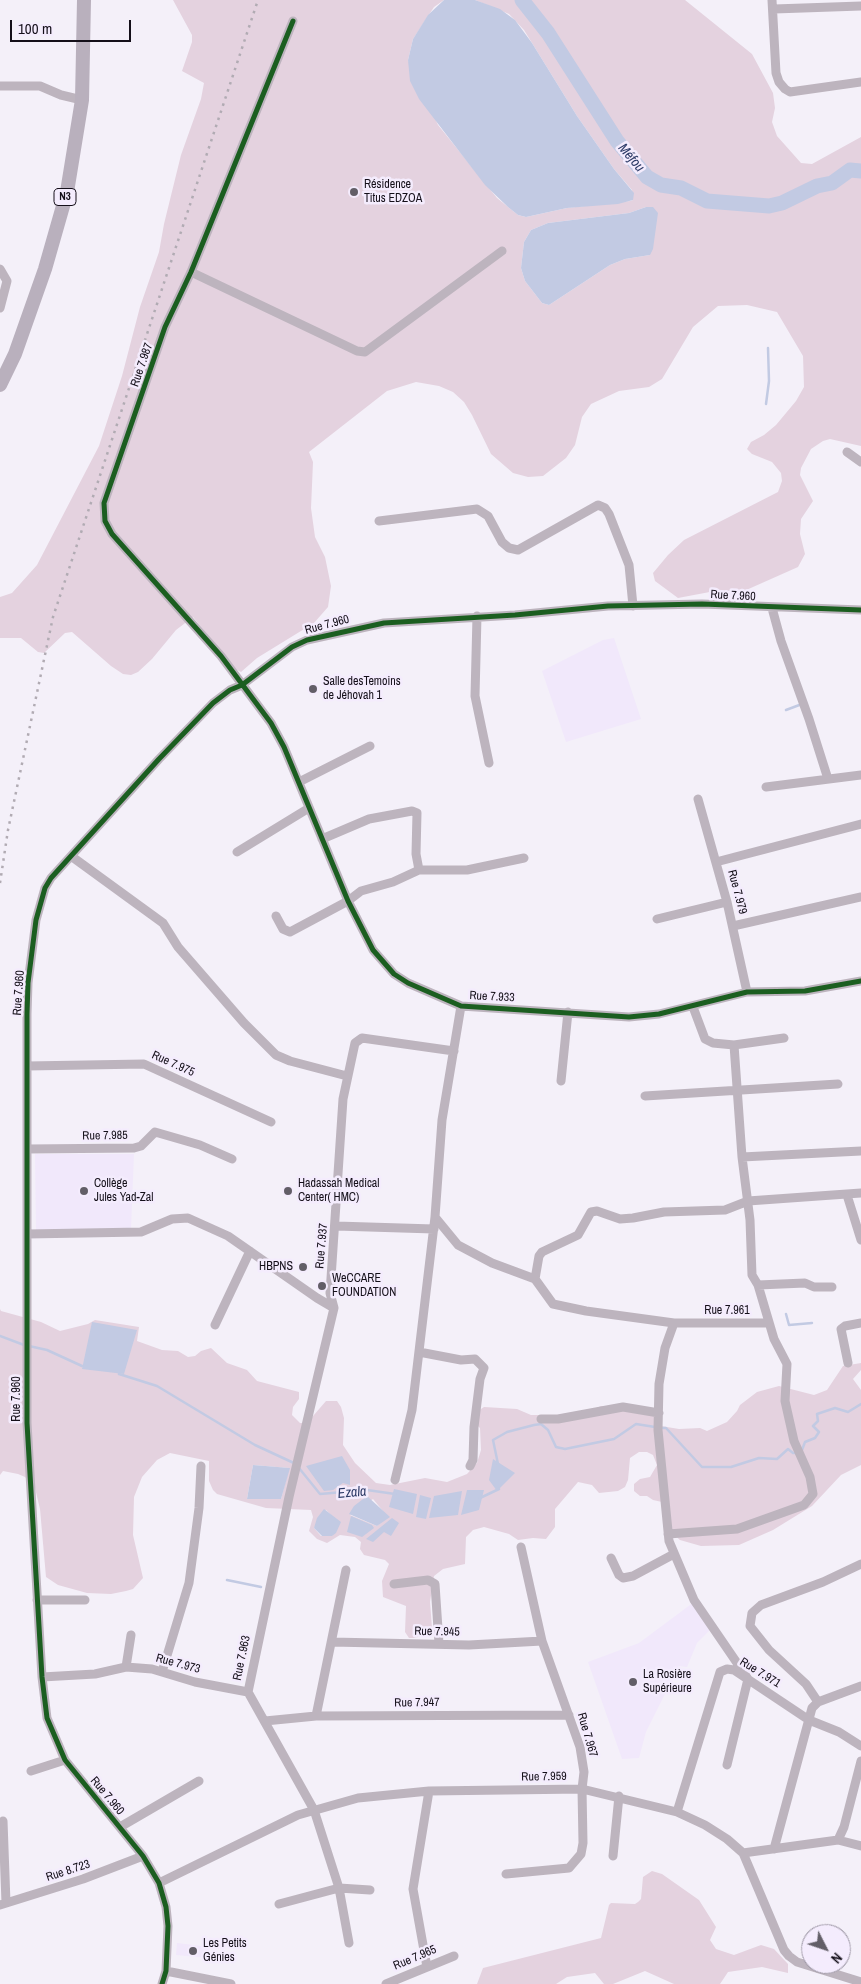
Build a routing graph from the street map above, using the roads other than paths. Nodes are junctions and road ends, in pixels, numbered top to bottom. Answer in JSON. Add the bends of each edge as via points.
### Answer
{"nodes":[{"id":1,"x":84,"y":0,"type":"edge"},
{"id":2,"x":773,"y":5,"type":"edge"},
{"id":3,"x":861,"y":6,"type":"edge"},
{"id":4,"x":294,"y":20,"type":"dead end"},
{"id":5,"x":861,"y":82,"type":"edge"},
{"id":6,"x":0,"y":86,"type":"edge"},
{"id":7,"x":82,"y":100,"type":"junction"},
{"id":8,"x":502,"y":251,"type":"dead end"},
{"id":9,"x":0,"y":269,"type":"edge"},
{"id":10,"x":191,"y":272,"type":"junction"},
{"id":11,"x":0,"y":308,"type":"edge"},
{"id":12,"x":0,"y":385,"type":"edge"},
{"id":13,"x":848,"y":452,"type":"dead end"},
{"id":14,"x":861,"y":462,"type":"edge"},
{"id":15,"x":379,"y":521,"type":"dead end"},
{"id":16,"x":633,"y":606,"type":"junction"},
{"id":17,"x":772,"y":608,"type":"junction"},
{"id":18,"x":861,"y":610,"type":"edge"},
{"id":19,"x":477,"y":616,"type":"junction"},
{"id":20,"x":242,"y":685,"type":"junction"},
{"id":21,"x":370,"y":746,"type":"dead end"},
{"id":22,"x":489,"y":762,"type":"dead end"},
{"id":23,"x":861,"y":775,"type":"edge"},
{"id":24,"x":828,"y":779,"type":"junction"},
{"id":25,"x":299,"y":782,"type":"junction"},
{"id":26,"x":766,"y":787,"type":"dead end"},
{"id":27,"x":698,"y":799,"type":"dead end"},
{"id":28,"x":309,"y":808,"type":"junction"},
{"id":29,"x":861,"y":824,"type":"edge"},
{"id":30,"x":322,"y":839,"type":"junction"},
{"id":31,"x":236,"y":852,"type":"dead end"},
{"id":32,"x":71,"y":856,"type":"junction"},
{"id":33,"x":524,"y":858,"type":"dead end"},
{"id":34,"x":716,"y":862,"type":"junction"},
{"id":35,"x":419,"y":870,"type":"junction"},
{"id":36,"x":861,"y":897,"type":"edge"},
{"id":37,"x":348,"y":901,"type":"junction"},
{"id":38,"x":727,"y":902,"type":"junction"},
{"id":39,"x":276,"y":916,"type":"dead end"},
{"id":40,"x":657,"y":919,"type":"dead end"},
{"id":41,"x":733,"y":926,"type":"junction"},
{"id":42,"x":861,"y":980,"type":"edge"},
{"id":43,"x":747,"y":992,"type":"junction"},
{"id":44,"x":461,"y":1006,"type":"junction"},
{"id":45,"x":693,"y":1007,"type":"junction"},
{"id":46,"x":568,"y":1012,"type":"junction"},
{"id":47,"x":784,"y":1038,"type":"dead end"},
{"id":48,"x":734,"y":1045,"type":"junction"},
{"id":49,"x":454,"y":1051,"type":"junction"},
{"id":50,"x":27,"y":1066,"type":"junction"},
{"id":51,"x":347,"y":1076,"type":"junction"},
{"id":52,"x":561,"y":1081,"type":"dead end"},
{"id":53,"x":838,"y":1084,"type":"dead end"},
{"id":54,"x":736,"y":1090,"type":"junction"},
{"id":55,"x":645,"y":1096,"type":"dead end"},
{"id":56,"x":271,"y":1122,"type":"dead end"},
{"id":57,"x":28,"y":1149,"type":"junction"},
{"id":58,"x":861,"y":1151,"type":"edge"},
{"id":59,"x":742,"y":1157,"type":"junction"},
{"id":60,"x":232,"y":1159,"type":"dead end"},
{"id":61,"x":861,"y":1192,"type":"edge"},
{"id":62,"x":847,"y":1195,"type":"junction"},
{"id":63,"x":748,"y":1201,"type":"junction"},
{"id":64,"x":435,"y":1217,"type":"junction"},
{"id":65,"x":336,"y":1226,"type":"junction"},
{"id":66,"x":434,"y":1229,"type":"junction"},
{"id":67,"x":27,"y":1234,"type":"junction"},
{"id":68,"x":861,"y":1240,"type":"edge"},
{"id":69,"x":250,"y":1251,"type":"junction"},
{"id":70,"x":535,"y":1279,"type":"junction"},
{"id":71,"x":758,"y":1286,"type":"junction"},
{"id":72,"x":832,"y":1287,"type":"dead end"},
{"id":73,"x":334,"y":1308,"type":"junction"},
{"id":74,"x":674,"y":1323,"type":"junction"},
{"id":75,"x":768,"y":1323,"type":"junction"},
{"id":76,"x":861,"y":1323,"type":"edge"},
{"id":77,"x":215,"y":1325,"type":"dead end"},
{"id":78,"x":419,"y":1352,"type":"junction"},
{"id":79,"x":848,"y":1363,"type":"dead end"},
{"id":80,"x":658,"y":1413,"type":"junction"},
{"id":81,"x":541,"y":1419,"type":"dead end"},
{"id":82,"x":201,"y":1466,"type":"dead end"},
{"id":83,"x":470,"y":1466,"type":"dead end"},
{"id":84,"x":394,"y":1480,"type":"dead end"},
{"id":85,"x":668,"y":1534,"type":"junction"},
{"id":86,"x":521,"y":1548,"type":"dead end"},
{"id":87,"x":674,"y":1554,"type":"junction"},
{"id":88,"x":611,"y":1558,"type":"dead end"},
{"id":89,"x":861,"y":1564,"type":"edge"},
{"id":90,"x":346,"y":1570,"type":"dead end"},
{"id":91,"x":394,"y":1584,"type":"dead end"},
{"id":92,"x":36,"y":1600,"type":"junction"},
{"id":93,"x":85,"y":1600,"type":"dead end"},
{"id":94,"x":131,"y":1635,"type":"dead end"},
{"id":95,"x":542,"y":1641,"type":"junction"},
{"id":96,"x":332,"y":1642,"type":"junction"},
{"id":97,"x":439,"y":1644,"type":"junction"},
{"id":98,"x":126,"y":1667,"type":"junction"},
{"id":99,"x":162,"y":1672,"type":"junction"},
{"id":100,"x":42,"y":1677,"type":"junction"},
{"id":101,"x":748,"y":1679,"type":"junction"},
{"id":102,"x":861,"y":1686,"type":"edge"},
{"id":103,"x":248,"y":1692,"type":"junction"},
{"id":104,"x":818,"y":1702,"type":"junction"},
{"id":105,"x":569,"y":1715,"type":"junction"},
{"id":106,"x":316,"y":1716,"type":"junction"},
{"id":107,"x":809,"y":1720,"type":"junction"},
{"id":108,"x":265,"y":1721,"type":"junction"},
{"id":109,"x":861,"y":1746,"type":"edge"},
{"id":110,"x":65,"y":1760,"type":"junction"},
{"id":111,"x":861,"y":1760,"type":"edge"},
{"id":112,"x":727,"y":1764,"type":"dead end"},
{"id":113,"x":31,"y":1771,"type":"dead end"},
{"id":114,"x":199,"y":1781,"type":"dead end"},
{"id":115,"x":582,"y":1789,"type":"junction"},
{"id":116,"x":429,"y":1791,"type":"junction"},
{"id":117,"x":619,"y":1796,"type":"junction"},
{"id":118,"x":314,"y":1810,"type":"junction"},
{"id":119,"x":677,"y":1812,"type":"junction"},
{"id":120,"x":3,"y":1821,"type":"dead end"},
{"id":121,"x":120,"y":1827,"type":"junction"},
{"id":122,"x":838,"y":1840,"type":"junction"},
{"id":123,"x":861,"y":1846,"type":"edge"},
{"id":124,"x":774,"y":1849,"type":"junction"},
{"id":125,"x":743,"y":1853,"type":"junction"},
{"id":126,"x":143,"y":1856,"type":"junction"},
{"id":127,"x":612,"y":1856,"type":"dead end"},
{"id":128,"x":506,"y":1874,"type":"dead end"},
{"id":129,"x":159,"y":1883,"type":"junction"},
{"id":130,"x":339,"y":1888,"type":"junction"},
{"id":131,"x":370,"y":1890,"type":"dead end"},
{"id":132,"x":3,"y":1904,"type":"edge"},
{"id":133,"x":279,"y":1904,"type":"dead end"},
{"id":134,"x":349,"y":1943,"type":"dead end"},
{"id":135,"x":454,"y":1956,"type":"dead end"},
{"id":136,"x":427,"y":1967,"type":"junction"},
{"id":137,"x":166,"y":1971,"type":"junction"},
{"id":138,"x":861,"y":1982,"type":"edge"},
{"id":139,"x":162,"y":1984,"type":"edge"},
{"id":140,"x":231,"y":1984,"type":"edge"},
{"id":141,"x":386,"y":1984,"type":"edge"}],
"edges":[{"from":1,"to":7,"type":"highway","number":"N3"},
{"from":2,"to":3,"type":"street"},
{"from":2,"to":5,"type":"street","via":[[776,73],[785,89],[790,92]]},
{"from":4,"to":10,"type":"street","name":"Rue 7.987"},
{"from":6,"to":7,"type":"street","via":[[46,87]]},
{"from":7,"to":12,"type":"highway","number":"N3","via":[[67,192],[46,268]]},
{"from":8,"to":10,"type":"street","via":[[365,352]]},
{"from":9,"to":11,"type":"street","via":[[7,281]]},
{"from":10,"to":20,"type":"street","name":"Rue 7.987","via":[[166,327],[104,503],[105,521],[112,534],[222,656]]},
{"from":13,"to":14,"type":"street"},
{"from":15,"to":16,"type":"street","via":[[477,509],[488,516],[502,542],[518,550],[598,505],[609,514],[629,566]]},
{"from":16,"to":17,"type":"street","name":"Rue 7.960","via":[[702,604]]},
{"from":16,"to":19,"type":"street","name":"Rue 7.960"},
{"from":17,"to":18,"type":"street","name":"Rue 7.960"},
{"from":17,"to":24,"type":"street"},
{"from":19,"to":20,"type":"street","name":"Rue 7.960","via":[[384,623],[307,640],[280,654]]},
{"from":19,"to":22,"type":"street","via":[[475,702]]},
{"from":20,"to":25,"type":"street","name":"Rue 7.933","via":[[271,723]]},
{"from":20,"to":32,"type":"street","name":"Rue 7.960","via":[[213,703]]},
{"from":21,"to":25,"type":"street"},
{"from":23,"to":24,"type":"street"},
{"from":24,"to":26,"type":"street"},
{"from":25,"to":28,"type":"street","name":"Rue 7.933"},
{"from":27,"to":34,"type":"street","name":"Rue 7.979"},
{"from":28,"to":30,"type":"street","name":"Rue 7.933"},
{"from":28,"to":31,"type":"street"},
{"from":29,"to":34,"type":"street"},
{"from":30,"to":35,"type":"street","via":[[370,819],[412,811],[417,813]]},
{"from":30,"to":37,"type":"street","name":"Rue 7.933"},
{"from":32,"to":50,"type":"street","name":"Rue 7.960","via":[[51,878],[39,902],[28,983]]},
{"from":32,"to":51,"type":"street","via":[[163,923],[178,948],[276,1055]]},
{"from":33,"to":35,"type":"street","via":[[467,870]]},
{"from":34,"to":38,"type":"street","name":"Rue 7.979"},
{"from":35,"to":37,"type":"street","via":[[394,882],[366,889]]},
{"from":36,"to":41,"type":"street"},
{"from":37,"to":39,"type":"street","via":[[290,932],[283,929]]},
{"from":37,"to":44,"type":"street","name":"Rue 7.933","via":[[373,950],[394,974],[421,990]]},
{"from":38,"to":40,"type":"street"},
{"from":38,"to":41,"type":"street","name":"Rue 7.979"},
{"from":41,"to":43,"type":"street","name":"Rue 7.979"},
{"from":42,"to":43,"type":"street","name":"Rue 7.933","via":[[805,991]]},
{"from":43,"to":45,"type":"street","name":"Rue 7.933"},
{"from":44,"to":46,"type":"street","name":"Rue 7.933"},
{"from":44,"to":49,"type":"street"},
{"from":45,"to":46,"type":"street","name":"Rue 7.933","via":[[637,1016]]},
{"from":45,"to":48,"type":"street","via":[[704,1039]]},
{"from":46,"to":52,"type":"street"},
{"from":47,"to":48,"type":"street"},
{"from":48,"to":54,"type":"street","name":"Rue 7.961"},
{"from":49,"to":51,"type":"street","name":"Rue 7.937","via":[[362,1038],[355,1043]]},
{"from":49,"to":64,"type":"street","via":[[442,1120]]},
{"from":50,"to":56,"type":"street","name":"Rue 7.975","via":[[144,1064]]},
{"from":50,"to":57,"type":"street","name":"Rue 7.960"},
{"from":51,"to":65,"type":"street","name":"Rue 7.937"},
{"from":53,"to":54,"type":"street"},
{"from":54,"to":55,"type":"street"},
{"from":54,"to":59,"type":"street","name":"Rue 7.961"},
{"from":57,"to":60,"type":"street","name":"Rue 7.985","via":[[134,1148],[141,1146],[155,1132],[200,1145]]},
{"from":57,"to":67,"type":"street","name":"Rue 7.960"},
{"from":58,"to":59,"type":"street"},
{"from":59,"to":63,"type":"street","name":"Rue 7.961"},
{"from":61,"to":62,"type":"street"},
{"from":62,"to":63,"type":"street"},
{"from":62,"to":68,"type":"street"},
{"from":63,"to":70,"type":"street","via":[[725,1210],[664,1212],[620,1219],[591,1212],[578,1235],[542,1252]]},
{"from":63,"to":71,"type":"street","name":"Rue 7.961","via":[[752,1275]]},
{"from":64,"to":66,"type":"street"},
{"from":64,"to":70,"type":"street","via":[[458,1245]]},
{"from":65,"to":66,"type":"street"},
{"from":65,"to":73,"type":"street","name":"Rue 7.937","via":[[330,1293]]},
{"from":66,"to":78,"type":"street"},
{"from":67,"to":69,"type":"street","via":[[141,1232],[172,1219],[188,1218],[228,1236]]},
{"from":67,"to":92,"type":"street","name":"Rue 7.960","via":[[27,1423]]},
{"from":69,"to":73,"type":"street"},
{"from":69,"to":77,"type":"street"},
{"from":70,"to":74,"type":"street","name":"Rue 7.961","via":[[553,1304]]},
{"from":71,"to":72,"type":"street","via":[[805,1283],[814,1287]]},
{"from":71,"to":75,"type":"street","name":"Rue 7.961"},
{"from":73,"to":103,"type":"street","name":"Rue 7.963","via":[[289,1497]]},
{"from":74,"to":75,"type":"street","name":"Rue 7.961"},
{"from":74,"to":80,"type":"street","via":[[665,1348]]},
{"from":75,"to":85,"type":"street","via":[[787,1364],[785,1401],[794,1441],[810,1477],[813,1494],[804,1505],[737,1528]]},
{"from":76,"to":79,"type":"street","via":[[841,1330]]},
{"from":78,"to":83,"type":"street","via":[[475,1360],[484,1368],[474,1427],[474,1460]]},
{"from":78,"to":84,"type":"street","via":[[412,1410]]},
{"from":80,"to":81,"type":"street","via":[[623,1408]]},
{"from":80,"to":85,"type":"street"},
{"from":82,"to":99,"type":"street","via":[[189,1583]]},
{"from":85,"to":87,"type":"street"},
{"from":86,"to":95,"type":"street","name":"Rue 7.967"},
{"from":87,"to":88,"type":"street","via":[[623,1578]]},
{"from":87,"to":101,"type":"street","via":[[694,1600]]},
{"from":89,"to":104,"type":"street","via":[[762,1605],[752,1613],[750,1626],[769,1650],[806,1684]]},
{"from":90,"to":96,"type":"street"},
{"from":91,"to":97,"type":"street","via":[[428,1580],[435,1584]]},
{"from":92,"to":93,"type":"street"},
{"from":92,"to":100,"type":"street","name":"Rue 7.960"},
{"from":94,"to":98,"type":"street"},
{"from":95,"to":97,"type":"street","name":"Rue 7.945"},
{"from":95,"to":105,"type":"street","name":"Rue 7.967"},
{"from":96,"to":97,"type":"street","name":"Rue 7.945"},
{"from":96,"to":106,"type":"street"},
{"from":98,"to":99,"type":"street","name":"Rue 7.973"},
{"from":98,"to":100,"type":"street","name":"Rue 7.973","via":[[96,1674]]},
{"from":99,"to":103,"type":"street","name":"Rue 7.973"},
{"from":100,"to":110,"type":"street","name":"Rue 7.960","via":[[47,1718]]},
{"from":101,"to":107,"type":"street","name":"Rue 7.971"},
{"from":101,"to":112,"type":"street"},
{"from":101,"to":119,"type":"street","name":"Rue 7.971","via":[[734,1670],[720,1672]]},
{"from":102,"to":104,"type":"street"},
{"from":103,"to":108,"type":"street","name":"Rue 7.963"},
{"from":104,"to":107,"type":"street","via":[[812,1708]]},
{"from":105,"to":106,"type":"street","name":"Rue 7.947"},
{"from":105,"to":115,"type":"street","name":"Rue 7.967","via":[[582,1756]]},
{"from":106,"to":108,"type":"street","name":"Rue 7.947"},
{"from":107,"to":109,"type":"street","name":"Rue 7.971"},
{"from":107,"to":124,"type":"street"},
{"from":108,"to":118,"type":"street","name":"Rue 7.963"},
{"from":110,"to":113,"type":"street"},
{"from":110,"to":121,"type":"street","name":"Rue 7.960"},
{"from":111,"to":122,"type":"street"},
{"from":114,"to":121,"type":"street"},
{"from":115,"to":116,"type":"street","name":"Rue 7.959"},
{"from":115,"to":117,"type":"street","name":"Rue 7.959"},
{"from":115,"to":128,"type":"street","name":"Rue 7.967","via":[[583,1843],[576,1863],[562,1870]]},
{"from":116,"to":118,"type":"street","name":"Rue 7.959","via":[[358,1798]]},
{"from":116,"to":136,"type":"street","via":[[413,1889]]},
{"from":117,"to":119,"type":"street","name":"Rue 7.959"},
{"from":117,"to":127,"type":"street"},
{"from":118,"to":129,"type":"street","name":"Rue 7.959"},
{"from":118,"to":130,"type":"street","name":"Rue 7.963"},
{"from":119,"to":125,"type":"street","name":"Rue 7.959","via":[[705,1825]]},
{"from":120,"to":132,"type":"street"},
{"from":121,"to":126,"type":"street","name":"Rue 7.960"},
{"from":122,"to":123,"type":"street"},
{"from":122,"to":124,"type":"street"},
{"from":124,"to":125,"type":"street"},
{"from":125,"to":138,"type":"street","via":[[789,1956],[797,1962]]},
{"from":126,"to":129,"type":"street","name":"Rue 7.960"},
{"from":126,"to":132,"type":"street","name":"Rue 8.723","via":[[83,1880]]},
{"from":129,"to":137,"type":"street","name":"Rue 7.960","via":[[168,1926]]},
{"from":130,"to":131,"type":"street"},
{"from":130,"to":133,"type":"street"},
{"from":130,"to":134,"type":"street","name":"Rue 7.963"},
{"from":135,"to":136,"type":"street","name":"Rue 7.965"},
{"from":136,"to":141,"type":"street","name":"Rue 7.965"},
{"from":137,"to":139,"type":"street","name":"Rue 7.960"},
{"from":137,"to":140,"type":"street"}]}
